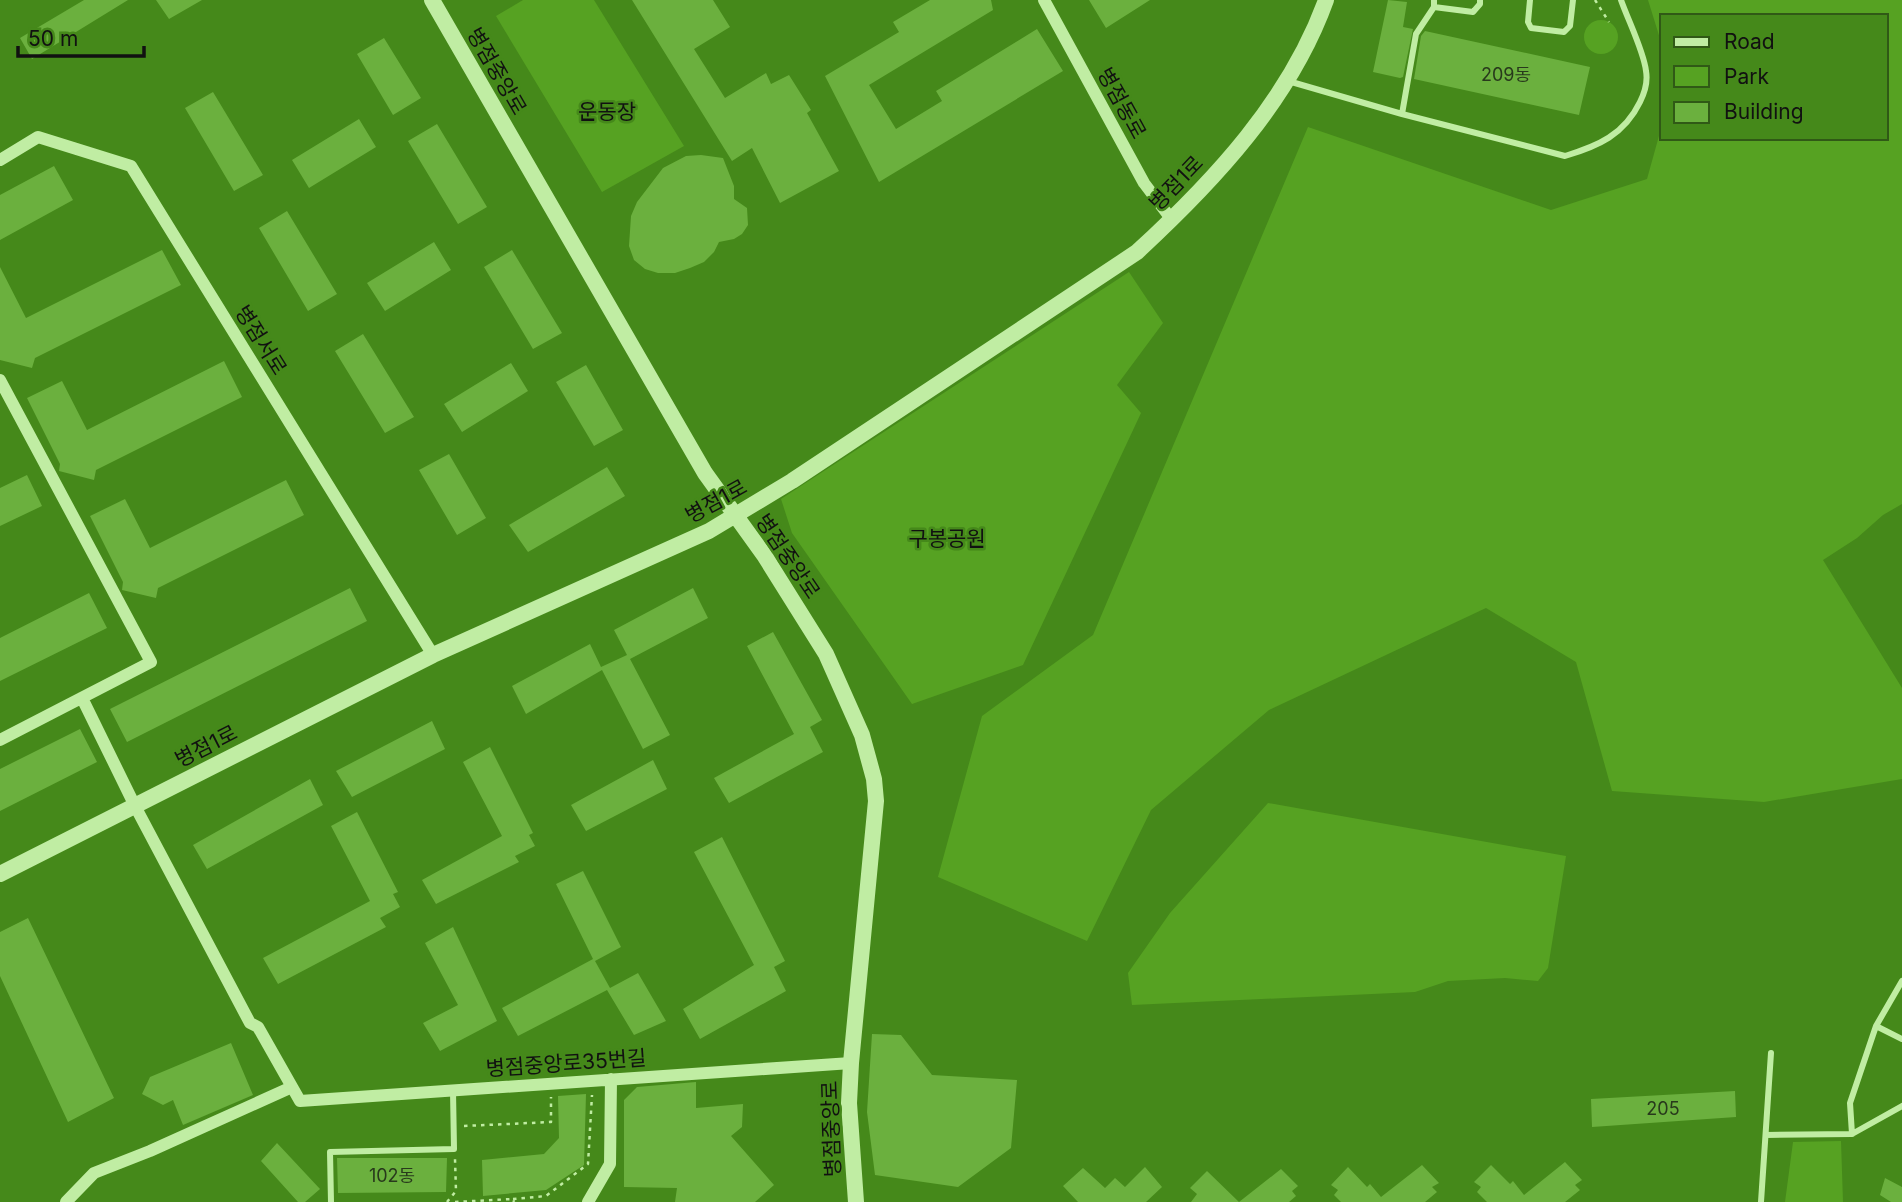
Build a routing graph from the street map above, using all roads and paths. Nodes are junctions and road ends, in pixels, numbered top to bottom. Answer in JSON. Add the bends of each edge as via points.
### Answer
{"nodes":[{"id":1,"x":432,"y":0,"type":"edge"},
{"id":2,"x":1044,"y":0,"type":"edge"},
{"id":3,"x":1326,"y":0,"type":"edge"},
{"id":4,"x":1480,"y":0,"type":"edge"},
{"id":5,"x":1530,"y":0,"type":"edge"},
{"id":6,"x":1573,"y":0,"type":"edge"},
{"id":7,"x":1595,"y":0,"type":"edge"},
{"id":8,"x":1620,"y":0,"type":"edge"},
{"id":9,"x":1434,"y":4,"type":"edge"},
{"id":10,"x":1609,"y":22,"type":"dead end"},
{"id":11,"x":1286,"y":80,"type":"junction"},
{"id":12,"x":1402,"y":114,"type":"junction"},
{"id":13,"x":0,"y":159,"type":"edge"},
{"id":14,"x":1172,"y":220,"type":"junction"},
{"id":15,"x":0,"y":380,"type":"edge"},
{"id":16,"x":735,"y":515,"type":"junction"},
{"id":17,"x":433,"y":655,"type":"junction"},
{"id":18,"x":82,"y":698,"type":"junction"},
{"id":19,"x":0,"y":740,"type":"edge"},
{"id":20,"x":135,"y":806,"type":"junction"},
{"id":21,"x":0,"y":874,"type":"edge"},
{"id":22,"x":1902,"y":981,"type":"edge"},
{"id":23,"x":1876,"y":1026,"type":"junction"},
{"id":24,"x":1902,"y":1039,"type":"edge"},
{"id":25,"x":1771,"y":1053,"type":"dead end"},
{"id":26,"x":851,"y":1063,"type":"junction"},
{"id":27,"x":611,"y":1079,"type":"junction"},
{"id":28,"x":292,"y":1087,"type":"junction"},
{"id":29,"x":453,"y":1091,"type":"junction"},
{"id":30,"x":592,"y":1091,"type":"dead end"},
{"id":31,"x":551,"y":1094,"type":"dead end"},
{"id":32,"x":1902,"y":1106,"type":"edge"},
{"id":33,"x":457,"y":1126,"type":"dead end"},
{"id":34,"x":1766,"y":1135,"type":"junction"},
{"id":35,"x":1852,"y":1135,"type":"junction"},
{"id":36,"x":454,"y":1149,"type":"junction"},
{"id":37,"x":513,"y":1200,"type":"edge"},
{"id":38,"x":66,"y":1202,"type":"edge"},
{"id":39,"x":331,"y":1202,"type":"edge"},
{"id":40,"x":447,"y":1202,"type":"edge"},
{"id":41,"x":455,"y":1202,"type":"edge"},
{"id":42,"x":588,"y":1202,"type":"edge"},
{"id":43,"x":856,"y":1202,"type":"edge"},
{"id":44,"x":1761,"y":1202,"type":"edge"}],
"edges":[{"from":1,"to":16,"type":"street","name":"병점중앙로","via":[[705,473]]},
{"from":2,"to":14,"type":"street","name":"병점동로","via":[[1144,183]]},
{"from":3,"to":11,"type":"street","name":"병점1로"},
{"from":4,"to":9,"type":"lane","via":[[1473,12]]},
{"from":5,"to":6,"type":"lane","via":[[1531,28],[1564,32],[1570,26]]},
{"from":7,"to":10,"type":"path"},
{"from":8,"to":12,"type":"lane","via":[[1646,70],[1646,91],[1633,117],[1616,135],[1564,156]]},
{"from":9,"to":12,"type":"lane","via":[[1416,34]]},
{"from":11,"to":12,"type":"lane"},
{"from":11,"to":14,"type":"street","name":"병점1로","via":[[1268,110]]},
{"from":13,"to":17,"type":"street","name":"병점서로","via":[[38,137],[131,166]]},
{"from":14,"to":16,"type":"street","name":"병점1로","via":[[1137,252]]},
{"from":15,"to":18,"type":"street","via":[[152,662]]},
{"from":16,"to":17,"type":"street","name":"병점1로","via":[[709,531]]},
{"from":16,"to":26,"type":"street","name":"병점중앙로","via":[[826,654],[870,758],[875,826]]},
{"from":17,"to":20,"type":"street","name":"병점1로"},
{"from":18,"to":19,"type":"street"},
{"from":18,"to":20,"type":"street"},
{"from":20,"to":21,"type":"street","name":"병점1로"},
{"from":20,"to":28,"type":"street","via":[[250,1023],[258,1027]]},
{"from":22,"to":23,"type":"lane"},
{"from":23,"to":24,"type":"lane"},
{"from":23,"to":35,"type":"lane","via":[[1850,1103]]},
{"from":25,"to":34,"type":"lane"},
{"from":26,"to":27,"type":"street","name":"병점중앙로35번길"},
{"from":26,"to":43,"type":"street","name":"병점중앙로"},
{"from":27,"to":29,"type":"street","name":"병점중앙로35번길"},
{"from":27,"to":42,"type":"street","via":[[610,1164]]},
{"from":28,"to":29,"type":"street","name":"병점중앙로35번길","via":[[300,1101]]},
{"from":28,"to":38,"type":"street","via":[[94,1172]]},
{"from":29,"to":36,"type":"lane"},
{"from":30,"to":37,"type":"path","via":[[588,1164],[546,1196]]},
{"from":31,"to":33,"type":"path","via":[[551,1122]]},
{"from":32,"to":35,"type":"lane"},
{"from":34,"to":35,"type":"lane"},
{"from":34,"to":44,"type":"lane"},
{"from":36,"to":39,"type":"lane","via":[[330,1152]]},
{"from":36,"to":40,"type":"path","via":[[456,1191]]},
{"from":37,"to":41,"type":"path"}]}
